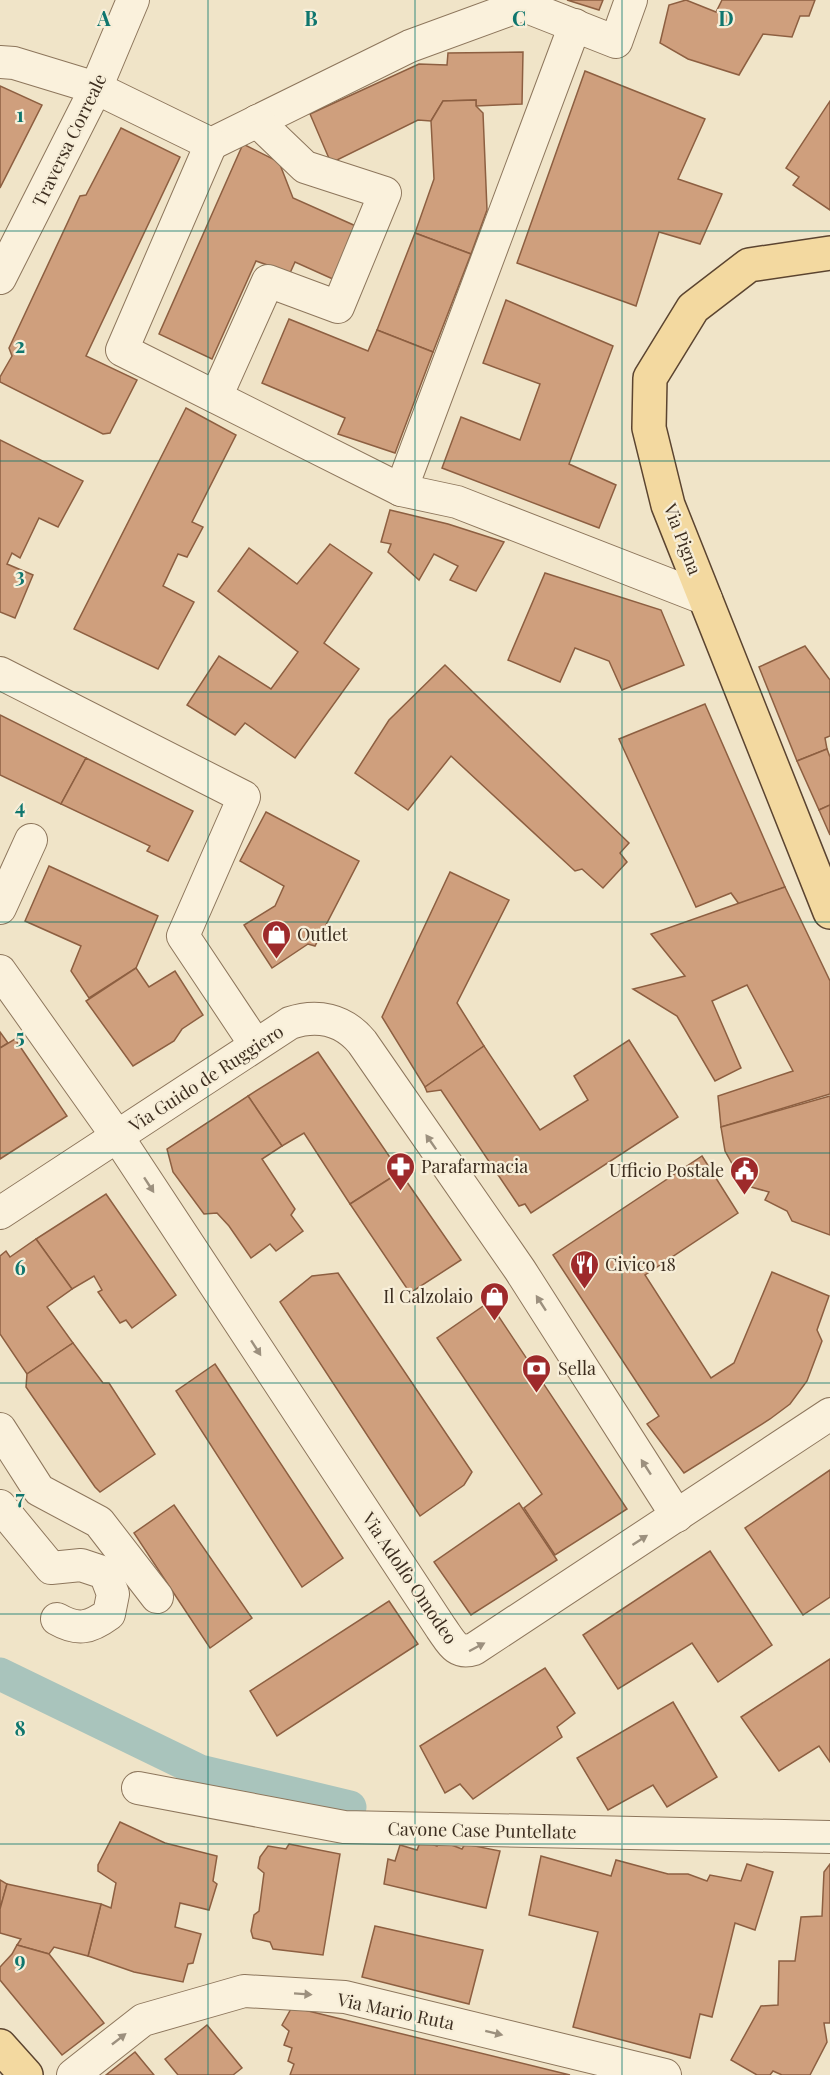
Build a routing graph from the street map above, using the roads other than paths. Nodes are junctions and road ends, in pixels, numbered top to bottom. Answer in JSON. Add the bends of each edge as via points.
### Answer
{"nodes":[{"id":1,"x":133,"y":0,"type":"edge"},
{"id":2,"x":631,"y":0,"type":"edge"},
{"id":3,"x":575,"y":25,"type":"junction"},
{"id":4,"x":0,"y":62,"type":"edge"},
{"id":5,"x":96,"y":88,"type":"junction"},
{"id":6,"x":257,"y":121,"type":"junction"},
{"id":7,"x":211,"y":144,"type":"junction"},
{"id":8,"x":830,"y":254,"type":"edge"},
{"id":9,"x":0,"y":278,"type":"edge"},
{"id":10,"x":216,"y":397,"type":"junction"},
{"id":11,"x":401,"y":490,"type":"junction"},
{"id":12,"x":706,"y":599,"type":"junction"},
{"id":13,"x":0,"y":673,"type":"edge"},
{"id":14,"x":31,"y":840,"type":"dead end"},
{"id":15,"x":0,"y":908,"type":"edge"},
{"id":16,"x":830,"y":912,"type":"edge"},
{"id":17,"x":0,"y":970,"type":"edge"},
{"id":18,"x":255,"y":1044,"type":"junction"},
{"id":19,"x":117,"y":1136,"type":"junction"},
{"id":20,"x":0,"y":1213,"type":"edge"},
{"id":21,"x":830,"y":1414,"type":"edge"},
{"id":22,"x":0,"y":1429,"type":"edge"},
{"id":23,"x":0,"y":1506,"type":"edge"},
{"id":24,"x":678,"y":1516,"type":"junction"},
{"id":25,"x":157,"y":1597,"type":"dead end"},
{"id":26,"x":57,"y":1618,"type":"dead end"},
{"id":27,"x":138,"y":1788,"type":"dead end"},
{"id":28,"x":830,"y":1837,"type":"edge"},
{"id":29,"x":0,"y":2046,"type":"edge"},
{"id":30,"x":26,"y":2075,"type":"edge"},
{"id":31,"x":73,"y":2075,"type":"edge"},
{"id":32,"x":663,"y":2075,"type":"edge"}],
"edges":[{"from":1,"to":5,"type":"street","name":"Traversa Correale"},
{"from":2,"to":3,"type":"street","via":[[616,42]]},
{"from":3,"to":6,"type":"street","via":[[522,5],[410,46]]},
{"from":3,"to":11,"type":"street"},
{"from":4,"to":5,"type":"street"},
{"from":5,"to":7,"type":"street"},
{"from":5,"to":9,"type":"street","name":"Traversa Correale"},
{"from":6,"to":7,"type":"street"},
{"from":6,"to":10,"type":"street","via":[[305,167],[385,193],[338,307],[268,281]]},
{"from":7,"to":10,"type":"street","via":[[122,350]]},
{"from":8,"to":12,"type":"main road","name":"Via Pigna","via":[[750,265],[693,308],[650,378],[649,428],[654,450],[668,505]]},
{"from":10,"to":11,"type":"street"},
{"from":11,"to":12,"type":"street","via":[[457,502]]},
{"from":12,"to":16,"type":"main road","name":"Via Pigna"},
{"from":13,"to":18,"type":"street","via":[[244,797],[183,936]]},
{"from":14,"to":15,"type":"street"},
{"from":17,"to":19,"type":"street"},
{"from":18,"to":19,"type":"street","name":"Via Guido de Ruggiero"},
{"from":24,"to":18,"type":"street","name":"Via Guido de Ruggiero","one_way":true,"via":[[520,1270],[353,1031],[337,1022],[305,1018]]},
{"from":19,"to":20,"type":"street","name":"Via Guido de Ruggiero"},
{"from":19,"to":24,"type":"street","name":"Via Adolfo Omodeo","one_way":true,"via":[[458,1649],[474,1649]]},
{"from":21,"to":24,"type":"street","name":"Via Adolfo Omodeo"},
{"from":22,"to":25,"type":"street","via":[[39,1490],[99,1522]]},
{"from":23,"to":26,"type":"street","via":[[51,1568],[81,1565],[105,1573],[113,1594],[109,1614],[93,1626],[70,1626]]},
{"from":27,"to":28,"type":"street","name":"Cavone Case Puntellate","via":[[344,1827]]},
{"from":29,"to":30,"type":"main road"},
{"from":31,"to":32,"type":"street","name":"Via Mario Ruta","one_way":true,"via":[[143,2020],[244,1991],[345,1997]]}]}
